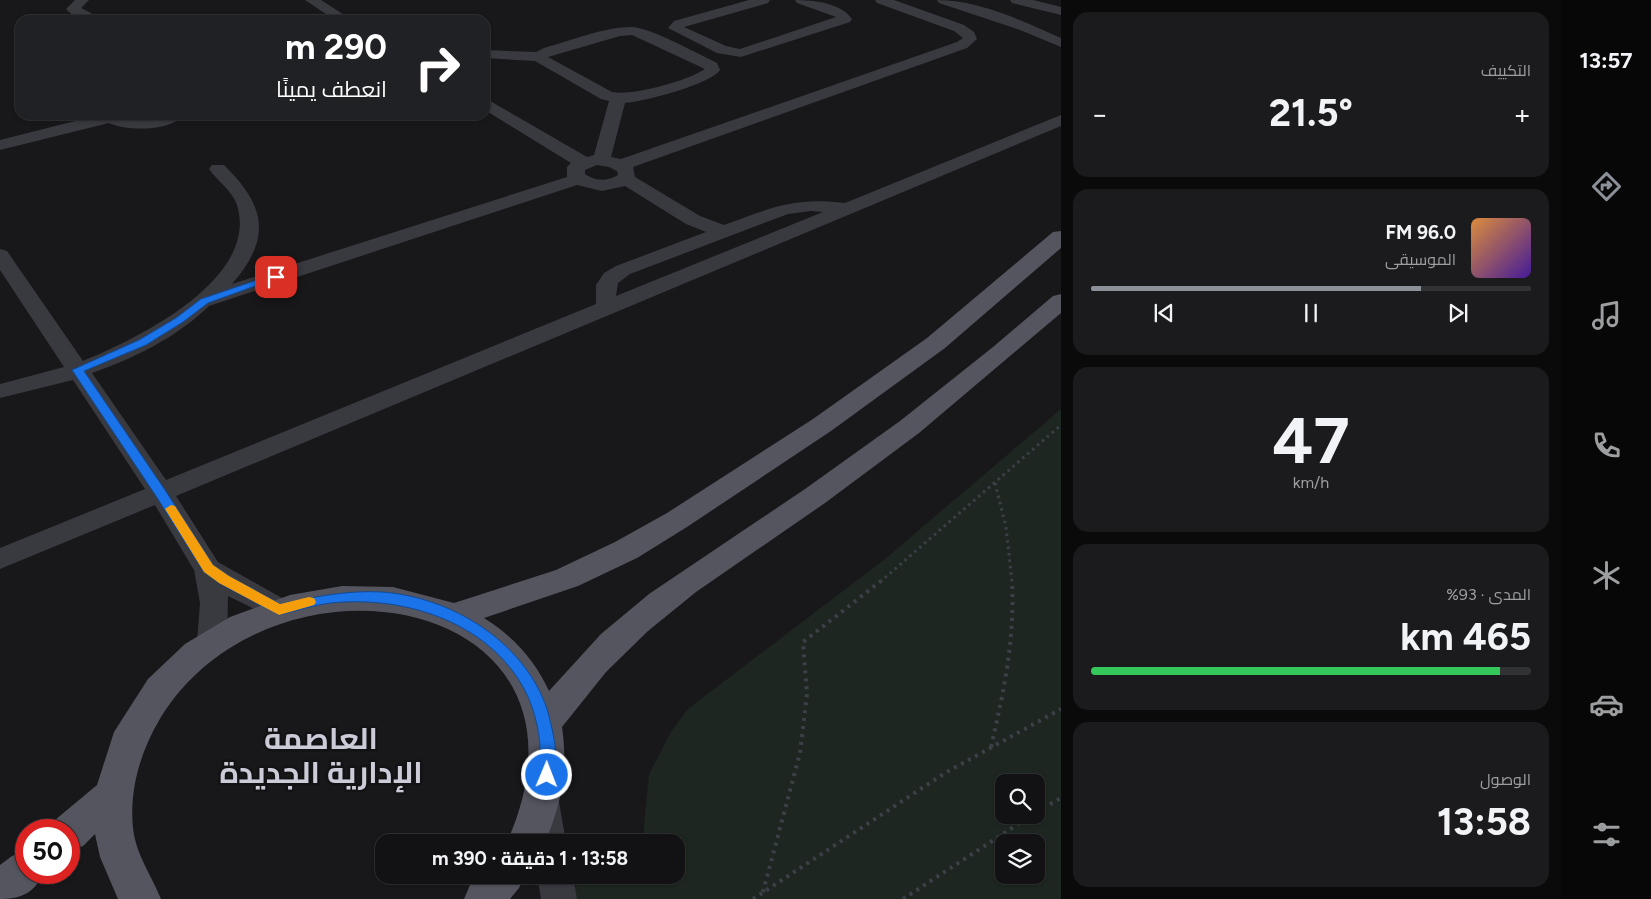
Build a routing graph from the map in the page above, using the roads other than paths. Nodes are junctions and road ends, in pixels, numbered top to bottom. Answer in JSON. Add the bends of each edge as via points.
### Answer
{"nodes":[{"id":1,"x":82,"y":0,"type":"edge"},
{"id":2,"x":312,"y":0,"type":"edge"},
{"id":3,"x":763,"y":0,"type":"edge"},
{"id":4,"x":802,"y":0,"type":"edge"},
{"id":5,"x":838,"y":0,"type":"edge"},
{"id":6,"x":882,"y":0,"type":"edge"},
{"id":7,"x":944,"y":0,"type":"edge"},
{"id":8,"x":975,"y":0,"type":"edge"},
{"id":9,"x":1017,"y":0,"type":"edge"},
{"id":10,"x":818,"y":6,"type":"junction"},
{"id":11,"x":1061,"y":11,"type":"edge"},
{"id":12,"x":84,"y":15,"type":"edge"},
{"id":13,"x":337,"y":15,"type":"edge"},
{"id":14,"x":1061,"y":29,"type":"edge"},
{"id":15,"x":701,"y":41,"type":"junction"},
{"id":16,"x":1061,"y":43,"type":"edge"},
{"id":17,"x":676,"y":49,"type":"junction"},
{"id":18,"x":490,"y":54,"type":"edge"},
{"id":19,"x":540,"y":57,"type":"junction"},
{"id":20,"x":618,"y":99,"type":"junction"},
{"id":21,"x":490,"y":106,"type":"edge"},
{"id":22,"x":95,"y":120,"type":"edge"},
{"id":23,"x":117,"y":120,"type":"edge"},
{"id":24,"x":161,"y":120,"type":"edge"},
{"id":25,"x":1061,"y":120,"type":"edge"},
{"id":26,"x":1037,"y":131,"type":"junction"},
{"id":27,"x":1061,"y":132,"type":"edge"},
{"id":28,"x":0,"y":145,"type":"edge"},
{"id":29,"x":588,"y":167,"type":"junction"},
{"id":30,"x":218,"y":169,"type":"dead end"},
{"id":31,"x":624,"y":172,"type":"junction"},
{"id":32,"x":606,"y":185,"type":"junction"},
{"id":33,"x":849,"y":208,"type":"junction"},
{"id":34,"x":688,"y":217,"type":"junction"},
{"id":35,"x":668,"y":224,"type":"junction"},
{"id":36,"x":724,"y":232,"type":"junction"},
{"id":37,"x":1061,"y":237,"type":"edge"},
{"id":38,"x":691,"y":244,"type":"junction"},
{"id":39,"x":0,"y":255,"type":"edge"},
{"id":40,"x":232,"y":271,"type":"junction"},
{"id":41,"x":262,"y":280,"type":"junction"},
{"id":42,"x":204,"y":301,"type":"junction"},
{"id":43,"x":1061,"y":301,"type":"edge"},
{"id":44,"x":608,"y":308,"type":"junction"},
{"id":45,"x":78,"y":370,"type":"junction"},
{"id":46,"x":0,"y":391,"type":"edge"},
{"id":47,"x":160,"y":493,"type":"junction"},
{"id":48,"x":0,"y":559,"type":"edge"},
{"id":49,"x":208,"y":569,"type":"junction"},
{"id":50,"x":279,"y":610,"type":"junction"},
{"id":51,"x":452,"y":616,"type":"junction"},
{"id":52,"x":212,"y":642,"type":"junction"},
{"id":53,"x":544,"y":723,"type":"junction"},
{"id":54,"x":114,"y":794,"type":"junction"},
{"id":55,"x":542,"y":802,"type":"junction"},
{"id":56,"x":80,"y":823,"type":"edge"},
{"id":57,"x":529,"y":834,"type":"edge"},
{"id":58,"x":548,"y":834,"type":"edge"},
{"id":59,"x":15,"y":877,"type":"edge"},
{"id":60,"x":497,"y":884,"type":"edge"},
{"id":61,"x":556,"y":884,"type":"edge"},
{"id":62,"x":0,"y":889,"type":"edge"},
{"id":63,"x":140,"y":899,"type":"edge"},
{"id":64,"x":484,"y":899,"type":"edge"},
{"id":65,"x":559,"y":899,"type":"edge"}],
"edges":[{"from":1,"to":12,"type":"street","via":[[73,9]]},
{"from":2,"to":13,"type":"street"},
{"from":3,"to":15,"type":"street","via":[[675,26],[678,31]]},
{"from":4,"to":10,"type":"street"},
{"from":5,"to":10,"type":"street"},
{"from":6,"to":31,"type":"street","via":[[958,28],[969,34],[970,39],[962,45]]},
{"from":7,"to":16,"type":"street","via":[[1025,27]]},
{"from":8,"to":14,"type":"street"},
{"from":9,"to":11,"type":"street"},
{"from":10,"to":15,"type":"street","via":[[842,15],[844,20],[744,52],[725,52]]},
{"from":15,"to":17,"type":"street"},
{"from":17,"to":19,"type":"street","via":[[642,33],[623,31],[550,51]]},
{"from":17,"to":20,"type":"street","via":[[710,64],[713,70],[634,97]]},
{"from":18,"to":19,"type":"street"},
{"from":19,"to":20,"type":"street","via":[[546,64]]},
{"from":20,"to":29,"type":"street"},
{"from":21,"to":29,"type":"street"},
{"from":22,"to":28,"type":"street"},
{"from":23,"to":24,"type":"street","via":[[139,124]]},
{"from":25,"to":26,"type":"street"},
{"from":26,"to":27,"type":"street"},
{"from":26,"to":33,"type":"street"},
{"from":29,"to":31,"type":"street"},
{"from":29,"to":32,"type":"street","via":[[588,183]]},
{"from":29,"to":41,"type":"street"},
{"from":30,"to":40,"type":"street","via":[[241,194],[249,214],[245,248]]},
{"from":31,"to":32,"type":"street"},
{"from":31,"to":34,"type":"street"},
{"from":32,"to":35,"type":"street"},
{"from":33,"to":36,"type":"street","via":[[791,207]]},
{"from":33,"to":44,"type":"street"},
{"from":34,"to":35,"type":"street","via":[[675,218]]},
{"from":34,"to":36,"type":"street"},
{"from":35,"to":38,"type":"street"},
{"from":36,"to":38,"type":"street"},
{"from":37,"to":51,"type":"main road","via":[[936,343],[822,425],[677,520],[626,550],[567,578]]},
{"from":38,"to":44,"type":"street","via":[[611,276],[604,288]]},
{"from":39,"to":45,"type":"street"},
{"from":40,"to":41,"type":"street"},
{"from":40,"to":42,"type":"street"},
{"from":41,"to":42,"type":"street"},
{"from":42,"to":45,"type":"street","via":[[149,339]]},
{"from":43,"to":53,"type":"main road","via":[[954,392],[890,441],[650,611],[595,662]]},
{"from":44,"to":47,"type":"street"},
{"from":45,"to":46,"type":"street"},
{"from":45,"to":47,"type":"street"},
{"from":47,"to":48,"type":"street"},
{"from":47,"to":49,"type":"street"},
{"from":49,"to":50,"type":"street"},
{"from":49,"to":52,"type":"street","via":[[215,603]]},
{"from":50,"to":51,"type":"main road","via":[[330,598],[382,597]]},
{"from":50,"to":52,"type":"main road"},
{"from":51,"to":53,"type":"main road","via":[[494,642],[511,659],[533,693]]},
{"from":52,"to":54,"type":"main road","via":[[171,677],[139,720],[118,769]]},
{"from":53,"to":55,"type":"main road","via":[[548,766]]},
{"from":54,"to":56,"type":"main road"},
{"from":54,"to":63,"type":"main road","via":[[116,843],[122,866]]},
{"from":55,"to":57,"type":"main road"},
{"from":55,"to":58,"type":"street"},
{"from":59,"to":62,"type":"main road"},
{"from":60,"to":64,"type":"main road"},
{"from":61,"to":65,"type":"street"}]}
